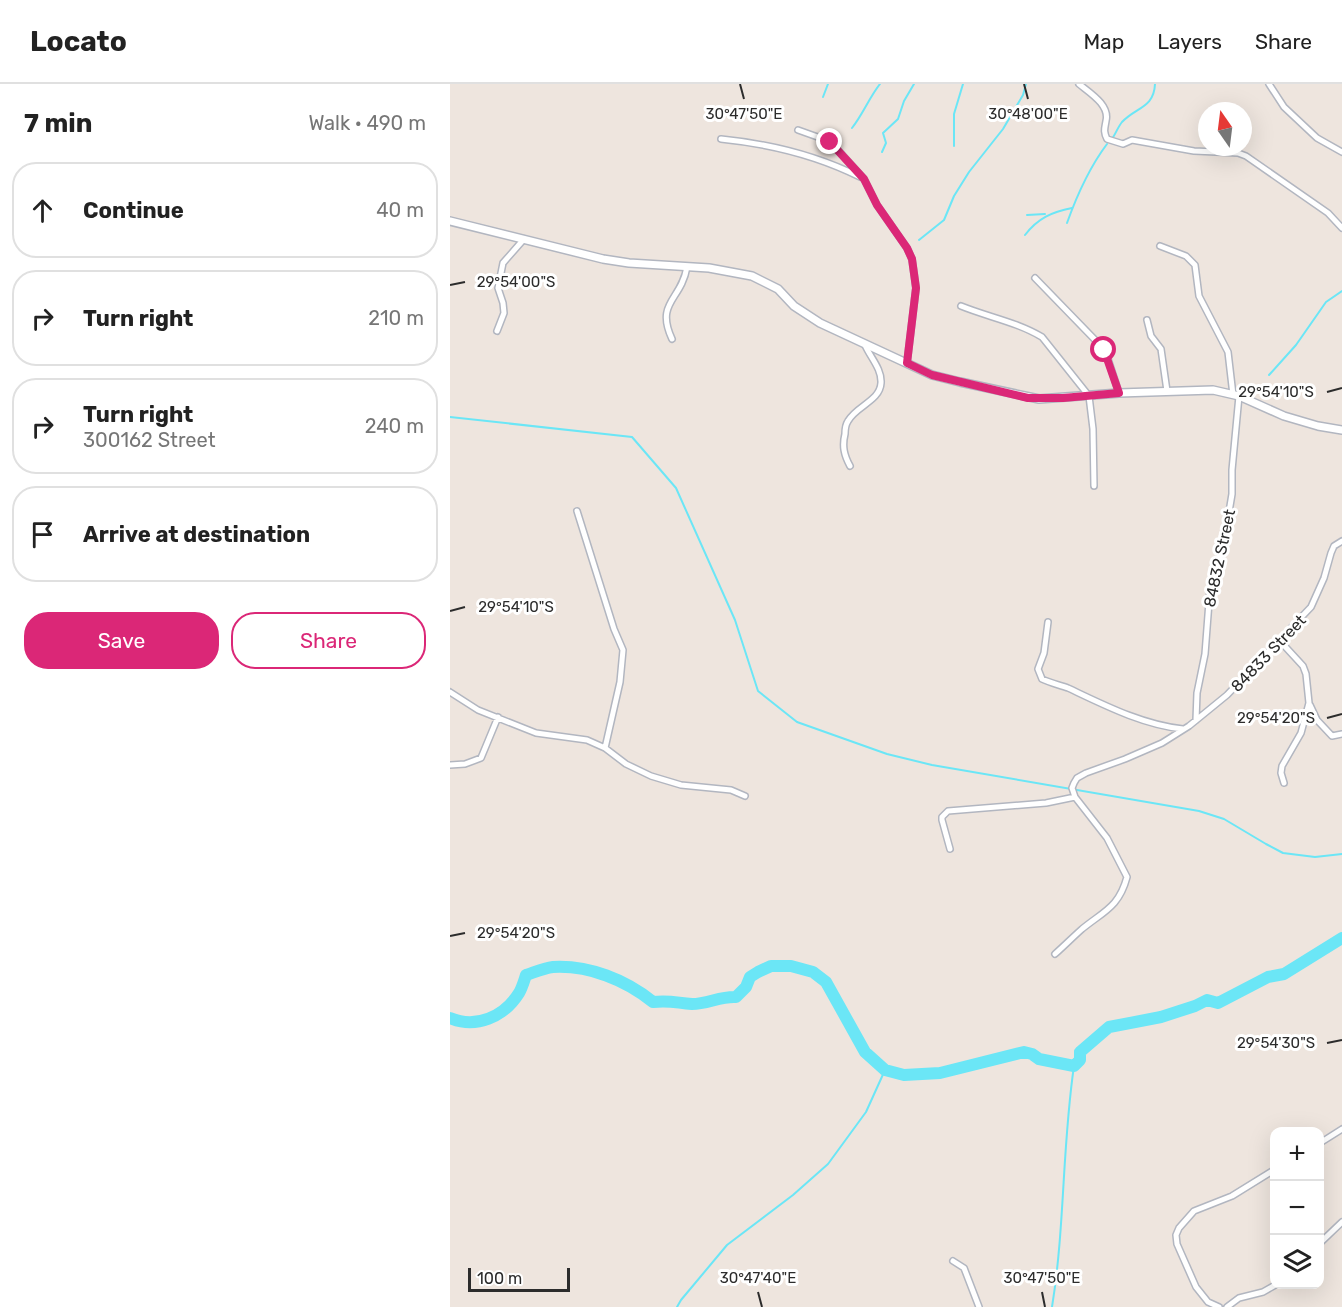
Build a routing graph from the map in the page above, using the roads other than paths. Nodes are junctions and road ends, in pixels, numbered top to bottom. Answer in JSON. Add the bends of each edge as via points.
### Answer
{"nodes":[{"id":1,"x":1079,"y":84,"type":"edge"},
{"id":2,"x":1271,"y":85,"type":"edge"},
{"id":3,"x":798,"y":130,"type":"dead end"},
{"id":4,"x":721,"y":139,"type":"dead end"},
{"id":5,"x":1342,"y":152,"type":"edge"},
{"id":6,"x":864,"y":179,"type":"junction"},
{"id":7,"x":450,"y":221,"type":"edge"},
{"id":8,"x":1342,"y":228,"type":"edge"},
{"id":9,"x":524,"y":239,"type":"junction"},
{"id":10,"x":1160,"y":246,"type":"dead end"},
{"id":11,"x":687,"y":267,"type":"junction"},
{"id":12,"x":1035,"y":278,"type":"dead end"},
{"id":13,"x":961,"y":306,"type":"dead end"},
{"id":14,"x":1147,"y":320,"type":"dead end"},
{"id":15,"x":497,"y":331,"type":"dead end"},
{"id":16,"x":672,"y":339,"type":"dead end"},
{"id":17,"x":865,"y":345,"type":"junction"},
{"id":18,"x":907,"y":363,"type":"junction"},
{"id":19,"x":1167,"y":391,"type":"junction"},
{"id":20,"x":1119,"y":393,"type":"junction"},
{"id":21,"x":1236,"y":395,"type":"junction"},
{"id":22,"x":1089,"y":396,"type":"junction"},
{"id":23,"x":1342,"y":430,"type":"edge"},
{"id":24,"x":850,"y":466,"type":"dead end"},
{"id":25,"x":1094,"y":486,"type":"dead end"},
{"id":26,"x":576,"y":511,"type":"dead end"},
{"id":27,"x":1342,"y":541,"type":"edge"},
{"id":28,"x":1048,"y":622,"type":"dead end"},
{"id":29,"x":1280,"y":641,"type":"junction"},
{"id":30,"x":450,"y":692,"type":"edge"},
{"id":31,"x":1309,"y":703,"type":"junction"},
{"id":32,"x":498,"y":717,"type":"junction"},
{"id":33,"x":1196,"y":720,"type":"junction"},
{"id":34,"x":1185,"y":729,"type":"junction"},
{"id":35,"x":1342,"y":734,"type":"edge"},
{"id":36,"x":605,"y":748,"type":"junction"},
{"id":37,"x":450,"y":765,"type":"edge"},
{"id":38,"x":1284,"y":783,"type":"dead end"},
{"id":39,"x":745,"y":796,"type":"dead end"},
{"id":40,"x":1075,"y":797,"type":"junction"},
{"id":41,"x":950,"y":849,"type":"dead end"},
{"id":42,"x":1055,"y":954,"type":"dead end"},
{"id":43,"x":1342,"y":1129,"type":"edge"},
{"id":44,"x":1324,"y":1140,"type":"edge"},
{"id":45,"x":1270,"y":1173,"type":"edge"},
{"id":46,"x":1342,"y":1222,"type":"edge"},
{"id":47,"x":1324,"y":1239,"type":"edge"},
{"id":48,"x":953,"y":1262,"type":"dead end"},
{"id":49,"x":1270,"y":1288,"type":"edge"},
{"id":50,"x":980,"y":1307,"type":"edge"},
{"id":51,"x":1219,"y":1307,"type":"edge"},
{"id":52,"x":1227,"y":1307,"type":"edge"}],
"edges":[{"from":1,"to":8,"type":"street","via":[[1106,109],[1107,139],[1123,144],[1132,141],[1246,156]]},
{"from":2,"to":5,"type":"street","via":[[1284,107],[1317,138]]},
{"from":3,"to":6,"type":"street","via":[[830,142]]},
{"from":4,"to":6,"type":"street","via":[[776,146]]},
{"from":6,"to":18,"type":"street","via":[[912,259],[916,288]]},
{"from":7,"to":9,"type":"street"},
{"from":9,"to":11,"type":"street","via":[[603,259]]},
{"from":9,"to":15,"type":"street","via":[[508,255],[501,270],[498,288],[504,313]]},
{"from":10,"to":21,"type":"street","name":"84832 Street","via":[[1186,256],[1195,265],[1199,296],[1228,352]]},
{"from":11,"to":16,"type":"street","via":[[665,318]]},
{"from":11,"to":17,"type":"street","via":[[738,272],[766,281],[806,316]]},
{"from":12,"to":20,"type":"street","via":[[1100,345]]},
{"from":13,"to":22,"type":"street","via":[[1042,337]]},
{"from":14,"to":19,"type":"street","via":[[1151,336],[1161,349]]},
{"from":17,"to":18,"type":"street"},
{"from":17,"to":24,"type":"street","via":[[882,381],[876,395],[848,421],[843,451]]},
{"from":18,"to":22,"type":"street","via":[[932,375],[1028,398]]},
{"from":19,"to":20,"type":"street"},
{"from":19,"to":21,"type":"street","via":[[1213,390]]},
{"from":20,"to":22,"type":"street"},
{"from":21,"to":23,"type":"street","via":[[1284,416]]},
{"from":21,"to":33,"type":"street","name":"84832 Street","via":[[1232,494],[1223,548],[1210,588]]},
{"from":22,"to":25,"type":"street"},
{"from":26,"to":36,"type":"street","via":[[623,650]]},
{"from":27,"to":29,"type":"street","name":"84833 Street","via":[[1334,546],[1311,607]]},
{"from":28,"to":34,"type":"street","via":[[1038,669],[1042,679],[1137,717]]},
{"from":29,"to":31,"type":"street","via":[[1303,666]]},
{"from":29,"to":33,"type":"street","name":"84833 Street","via":[[1227,695]]},
{"from":30,"to":32,"type":"street","via":[[478,710]]},
{"from":31,"to":35,"type":"street","via":[[1317,720],[1332,736]]},
{"from":31,"to":38,"type":"street","via":[[1301,733],[1282,766]]},
{"from":32,"to":36,"type":"street","via":[[536,733],[587,740]]},
{"from":32,"to":37,"type":"street","via":[[481,758]]},
{"from":33,"to":34,"type":"street","name":"84833 Street"},
{"from":34,"to":40,"type":"street","name":"84833 Street","via":[[1162,743],[1077,778],[1072,788]]},
{"from":36,"to":39,"type":"street","via":[[651,776]]},
{"from":40,"to":41,"type":"street","via":[[948,811],[942,820]]},
{"from":40,"to":42,"type":"street","via":[[1107,838],[1127,877],[1121,895],[1110,909]]},
{"from":43,"to":44,"type":"street"},
{"from":45,"to":51,"type":"street","via":[[1232,1196],[1194,1211],[1176,1235],[1196,1287],[1208,1302]]},
{"from":46,"to":47,"type":"street"},
{"from":48,"to":50,"type":"street","via":[[964,1268]]},
{"from":49,"to":52,"type":"street","via":[[1239,1298]]}]}
